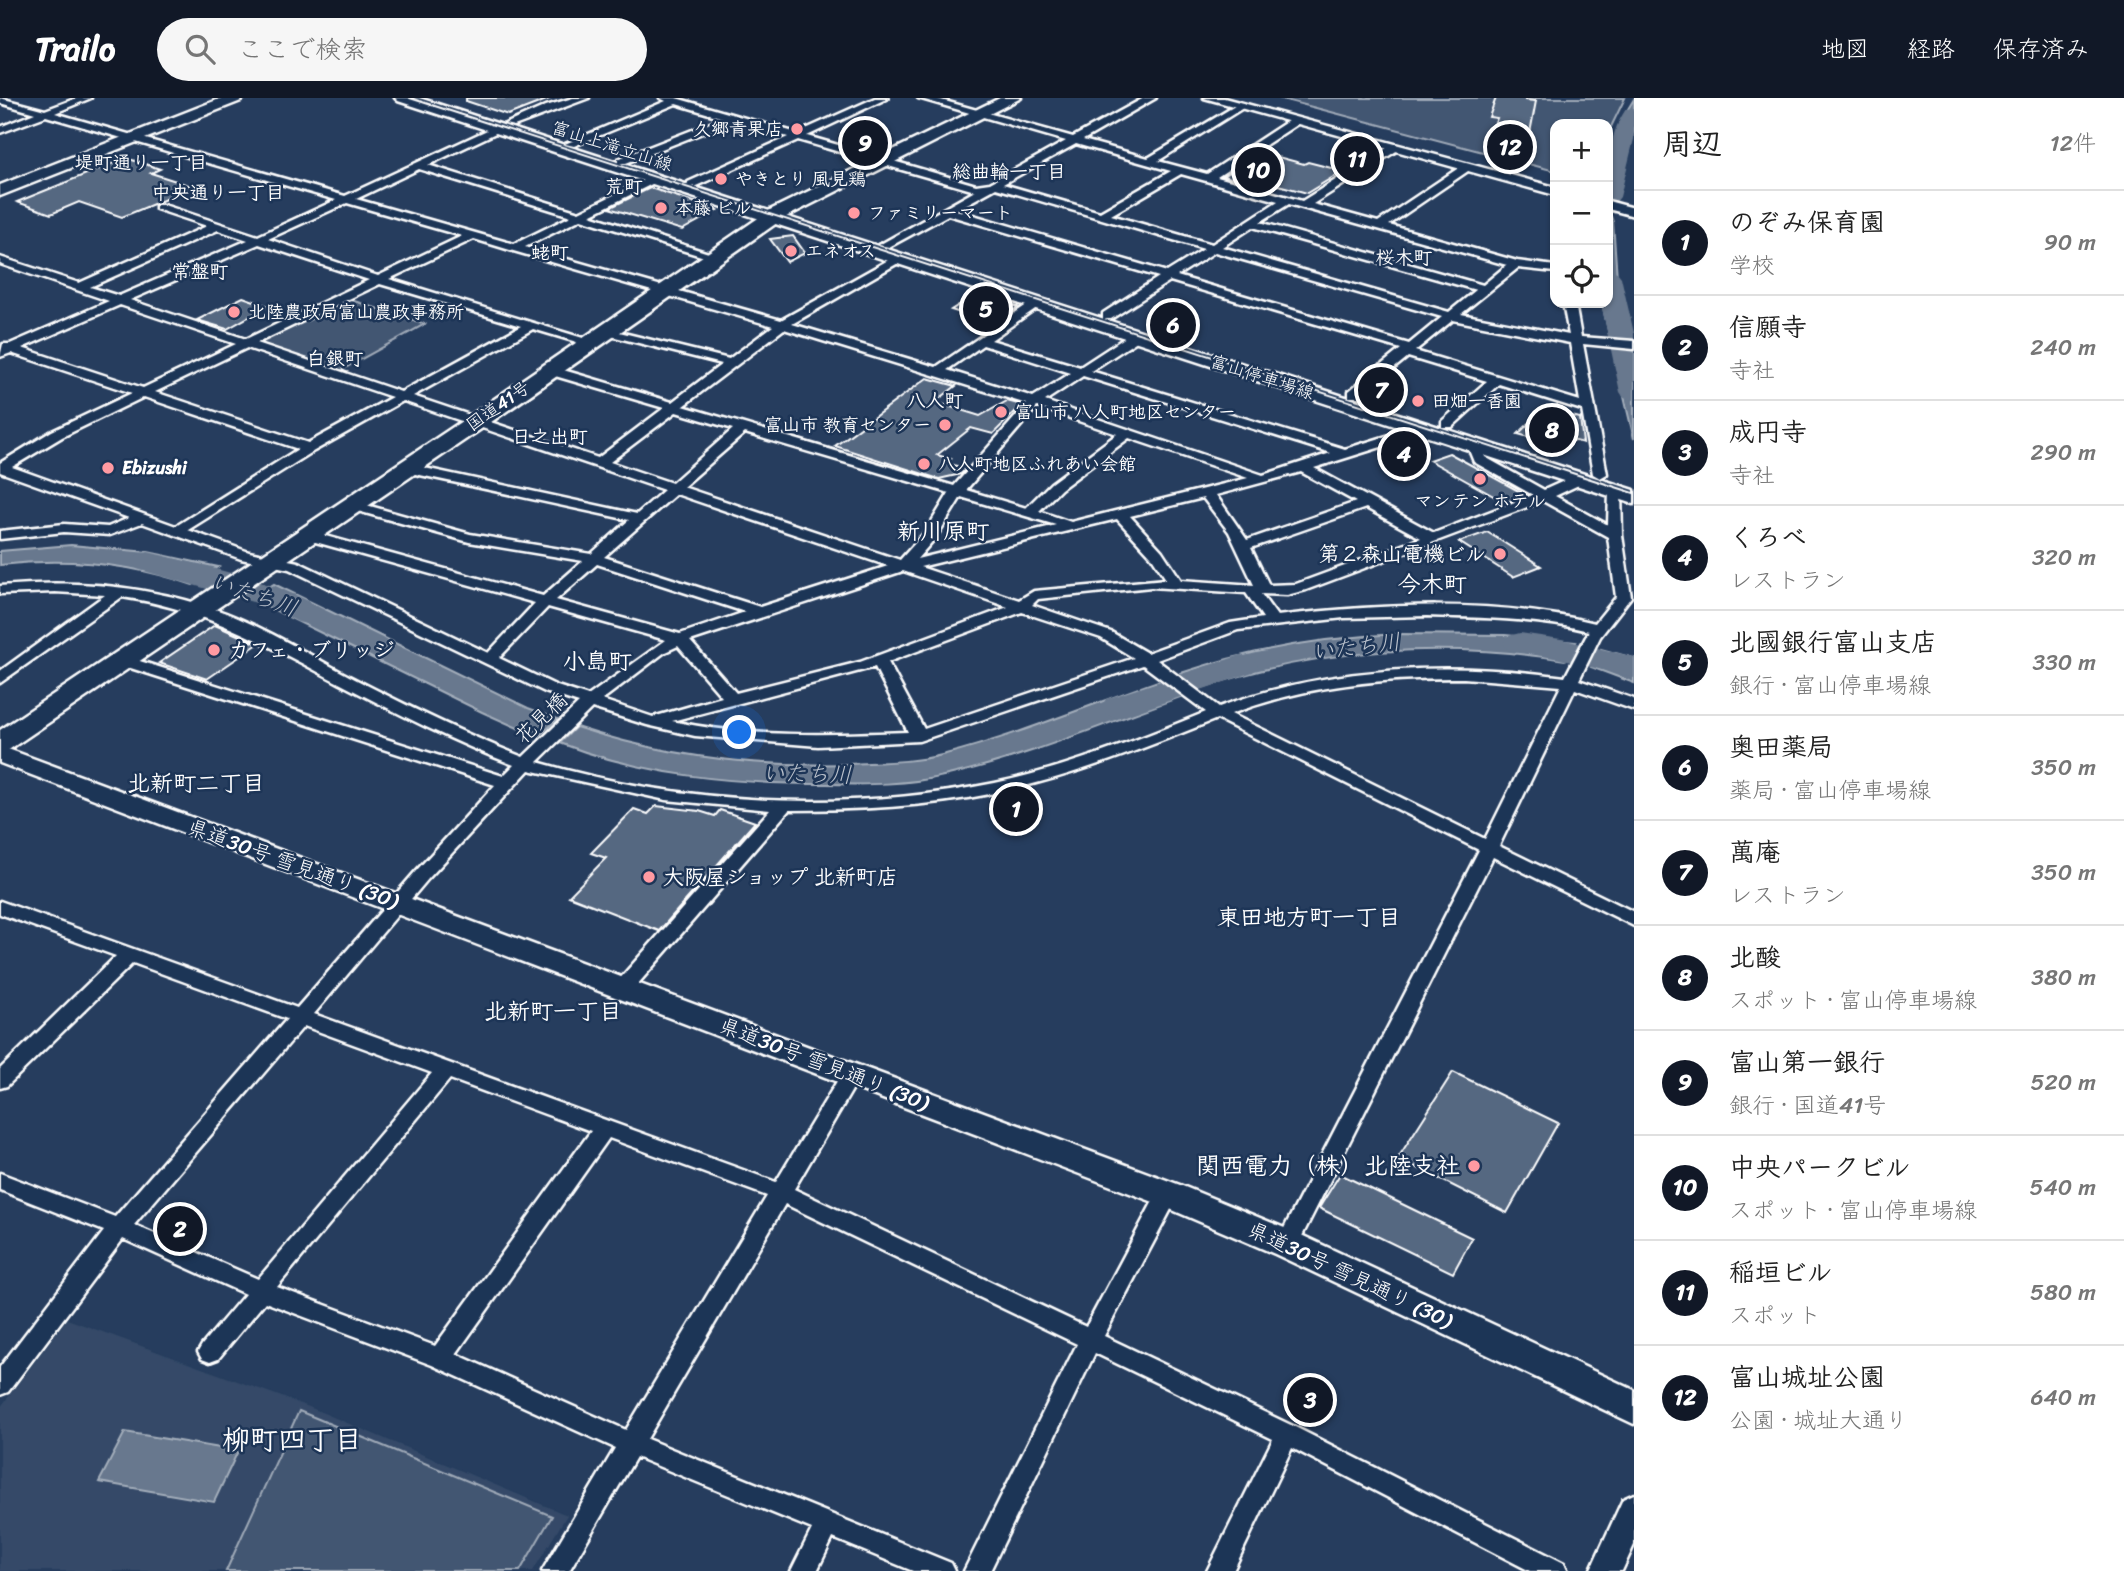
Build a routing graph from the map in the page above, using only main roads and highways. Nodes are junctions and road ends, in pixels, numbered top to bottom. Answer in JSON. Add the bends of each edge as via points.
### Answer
{"nodes":[{"id":1,"x":236,"y":98,"type":"edge"},
{"id":2,"x":403,"y":98,"type":"edge"},
{"id":3,"x":428,"y":98,"type":"edge"},
{"id":4,"x":1013,"y":98,"type":"edge"},
{"id":5,"x":504,"y":126,"type":"junction"},
{"id":6,"x":0,"y":191,"type":"edge"},
{"id":7,"x":775,"y":215,"type":"junction"},
{"id":8,"x":890,"y":252,"type":"junction"},
{"id":9,"x":1628,"y":491,"type":"edge"},
{"id":10,"x":0,"y":743,"type":"edge"},
{"id":11,"x":0,"y":754,"type":"edge"},
{"id":12,"x":1634,"y":1408,"type":"edge"}],
"edges":[{"from":1,"to":6,"type":"main road"},
{"from":2,"to":5,"type":"main road","name":"富山上滝立山線"},
{"from":3,"to":5,"type":"main road","name":"富山上滝立山線"},
{"from":4,"to":7,"type":"highway","name":"国道41号"},
{"from":5,"to":7,"type":"main road","name":"富山上滝立山線","via":[[622,161]]},
{"from":5,"to":7,"type":"main road","name":"富山上滝立山線","via":[[652,180]]},
{"from":7,"to":8,"type":"main road","name":"富山停車場線"},
{"from":7,"to":10,"type":"highway","name":"国道41号"},
{"from":8,"to":9,"type":"main road","name":"富山停車場線","via":[[1034,304]]},
{"from":8,"to":9,"type":"main road","name":"富山停車場線","via":[[1447,424],[1600,474]]},
{"from":11,"to":12,"type":"main road","name":"県道30号 雪見通り (30)","via":[[1168,1194],[1287,1244]]}]}
